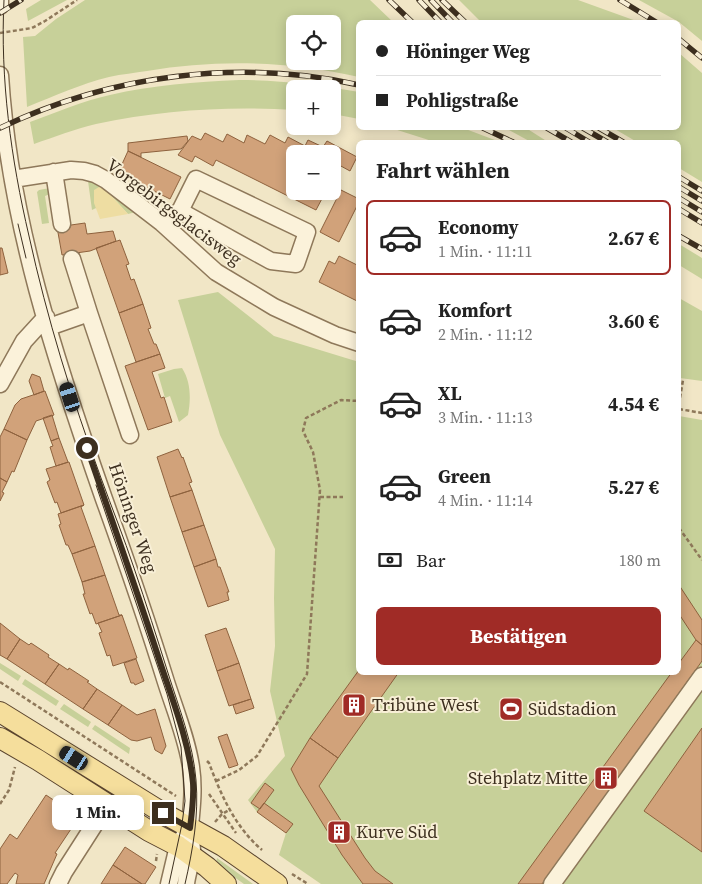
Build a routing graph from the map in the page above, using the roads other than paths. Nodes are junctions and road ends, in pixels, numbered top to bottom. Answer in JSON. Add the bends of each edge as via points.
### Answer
{"nodes":[{"id":1,"x":0,"y":0,"type":"edge"},
{"id":2,"x":0,"y":6,"type":"edge"},
{"id":3,"x":0,"y":75,"type":"edge"},
{"id":4,"x":54,"y":172,"type":"junction"},
{"id":5,"x":13,"y":179,"type":"junction"},
{"id":6,"x":180,"y":211,"type":"junction"},
{"id":7,"x":162,"y":223,"type":"junction"},
{"id":8,"x":62,"y":224,"type":"dead end"},
{"id":9,"x":72,"y":259,"type":"dead end"},
{"id":10,"x":89,"y":313,"type":"junction"},
{"id":11,"x":47,"y":322,"type":"junction"},
{"id":12,"x":356,"y":342,"type":"edge"},
{"id":13,"x":0,"y":384,"type":"edge"},
{"id":14,"x":130,"y":435,"type":"dead end"},
{"id":15,"x":702,"y":676,"type":"edge"},
{"id":16,"x":0,"y":712,"type":"edge"},
{"id":17,"x":0,"y":738,"type":"edge"},
{"id":18,"x":107,"y":805,"type":"junction"},
{"id":19,"x":190,"y":828,"type":"junction"},
{"id":20,"x":185,"y":851,"type":"junction"},
{"id":21,"x":281,"y":876,"type":"edge"},
{"id":22,"x":58,"y":884,"type":"edge"},
{"id":23,"x":169,"y":884,"type":"edge"},
{"id":24,"x":186,"y":884,"type":"edge"},
{"id":25,"x":226,"y":884,"type":"edge"},
{"id":26,"x":552,"y":884,"type":"edge"}],
"edges":[{"from":1,"to":2,"type":"street"},
{"from":3,"to":5,"type":"street","name":"Höninger Weg"},
{"from":4,"to":5,"type":"street","name":"Vorgebirgsglacisweg"},
{"from":4,"to":7,"type":"street","name":"Vorgebirgsglacisweg","via":[[71,170],[95,174]]},
{"from":4,"to":8,"type":"street"},
{"from":5,"to":11,"type":"street","name":"Höninger Weg"},
{"from":6,"to":6,"type":"street","via":[[271,261],[296,264],[307,232],[196,179]]},
{"from":6,"to":7,"type":"street"},
{"from":7,"to":12,"type":"street","name":"Vorgebirgsglacisweg","via":[[216,272],[274,307]]},
{"from":9,"to":10,"type":"street"},
{"from":10,"to":11,"type":"street"},
{"from":10,"to":14,"type":"street"},
{"from":11,"to":13,"type":"street","via":[[24,341]]},
{"from":11,"to":19,"type":"street","name":"Höninger Weg","via":[[184,736],[193,785]]},
{"from":15,"to":26,"type":"street"},
{"from":16,"to":19,"type":"main road"},
{"from":17,"to":18,"type":"main road"},
{"from":18,"to":20,"type":"main road"},
{"from":18,"to":22,"type":"street"},
{"from":19,"to":20,"type":"street","name":"Höninger Weg"},
{"from":19,"to":21,"type":"main road"},
{"from":20,"to":23,"type":"street","name":"Höninger Weg"},
{"from":20,"to":24,"type":"street","name":"Höninger Weg"},
{"from":20,"to":25,"type":"main road"}]}
